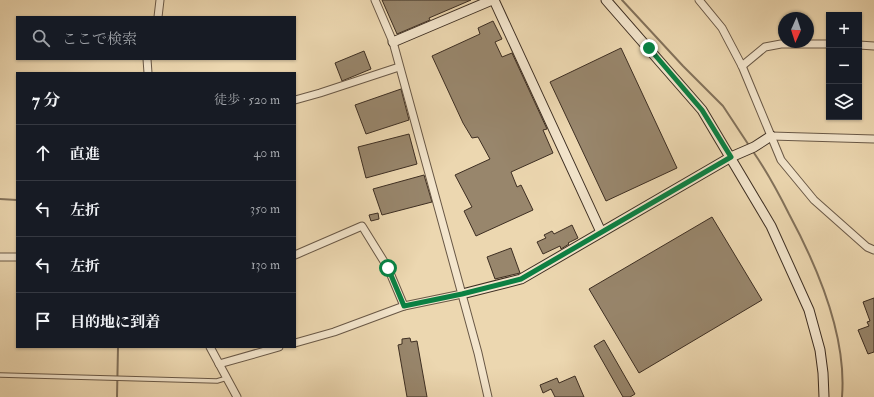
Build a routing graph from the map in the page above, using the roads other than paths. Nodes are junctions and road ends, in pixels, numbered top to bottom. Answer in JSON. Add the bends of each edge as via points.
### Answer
{"nodes":[{"id":1,"x":160,"y":0,"type":"edge"},
{"id":2,"x":375,"y":0,"type":"edge"},
{"id":3,"x":493,"y":0,"type":"edge"},
{"id":4,"x":606,"y":0,"type":"edge"},
{"id":5,"x":699,"y":0,"type":"edge"},
{"id":6,"x":158,"y":16,"type":"edge"},
{"id":7,"x":393,"y":42,"type":"junction"},
{"id":8,"x":826,"y":44,"type":"edge"},
{"id":9,"x":862,"y":45,"type":"edge"},
{"id":10,"x":874,"y":46,"type":"edge"},
{"id":11,"x":147,"y":60,"type":"edge"},
{"id":12,"x":742,"y":66,"type":"junction"},
{"id":13,"x":399,"y":67,"type":"junction"},
{"id":14,"x":148,"y":72,"type":"edge"},
{"id":15,"x":296,"y":100,"type":"edge"},
{"id":16,"x":771,"y":136,"type":"junction"},
{"id":17,"x":874,"y":139,"type":"edge"},
{"id":18,"x":731,"y":157,"type":"junction"},
{"id":19,"x":601,"y":232,"type":"junction"},
{"id":20,"x":874,"y":250,"type":"edge"},
{"id":21,"x":296,"y":255,"type":"edge"},
{"id":22,"x":0,"y":257,"type":"edge"},
{"id":23,"x":16,"y":257,"type":"edge"},
{"id":24,"x":462,"y":294,"type":"junction"},
{"id":25,"x":404,"y":306,"type":"junction"},
{"id":26,"x":296,"y":342,"type":"edge"},
{"id":27,"x":211,"y":348,"type":"edge"},
{"id":28,"x":275,"y":348,"type":"edge"},
{"id":29,"x":219,"y":364,"type":"junction"},
{"id":30,"x":0,"y":375,"type":"edge"},
{"id":31,"x":227,"y":378,"type":"junction"},
{"id":32,"x":237,"y":397,"type":"edge"},
{"id":33,"x":488,"y":397,"type":"edge"},
{"id":34,"x":824,"y":397,"type":"edge"}],
"edges":[{"from":1,"to":6,"type":"street"},
{"from":2,"to":7,"type":"street"},
{"from":3,"to":7,"type":"street"},
{"from":3,"to":19,"type":"street"},
{"from":4,"to":18,"type":"street","via":[[702,110]]},
{"from":5,"to":12,"type":"street","via":[[722,28]]},
{"from":7,"to":13,"type":"street"},
{"from":8,"to":12,"type":"street","via":[[781,44],[765,47]]},
{"from":9,"to":10,"type":"street"},
{"from":11,"to":14,"type":"street"},
{"from":12,"to":16,"type":"street"},
{"from":13,"to":15,"type":"street"},
{"from":13,"to":24,"type":"street"},
{"from":16,"to":17,"type":"street"},
{"from":16,"to":18,"type":"street"},
{"from":16,"to":20,"type":"street","via":[[781,160],[814,200],[867,247]]},
{"from":18,"to":19,"type":"street"},
{"from":18,"to":34,"type":"street","via":[[771,226],[809,310],[820,350]]},
{"from":19,"to":24,"type":"street","via":[[521,279]]},
{"from":21,"to":25,"type":"street","via":[[362,226],[388,268]]},
{"from":22,"to":23,"type":"street"},
{"from":24,"to":25,"type":"street"},
{"from":24,"to":33,"type":"street"},
{"from":25,"to":26,"type":"street","via":[[334,332]]},
{"from":27,"to":29,"type":"street"},
{"from":28,"to":29,"type":"street"},
{"from":29,"to":31,"type":"street"},
{"from":30,"to":31,"type":"lane","via":[[217,381]]},
{"from":31,"to":32,"type":"street"}]}
